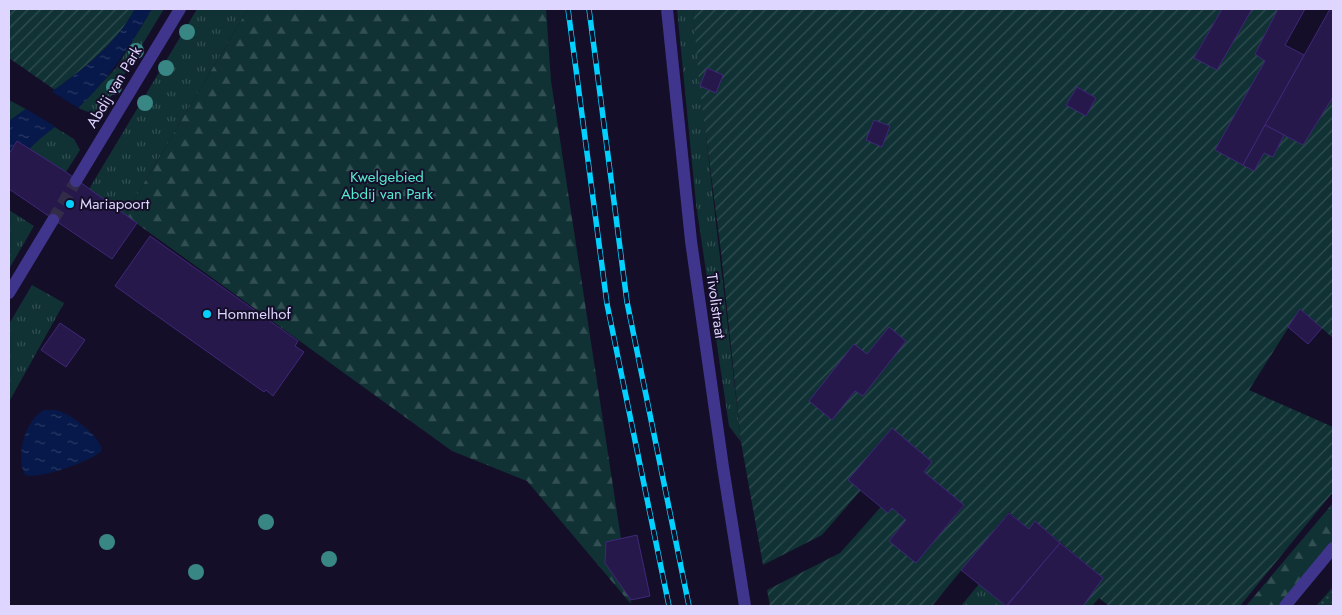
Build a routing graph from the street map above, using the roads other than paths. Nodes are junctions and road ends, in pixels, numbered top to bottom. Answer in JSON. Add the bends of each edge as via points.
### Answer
{"nodes":[{"id":1,"x":180,"y":9,"type":"edge"},
{"id":2,"x":667,"y":9,"type":"edge"},
{"id":3,"x":76,"y":181,"type":"tunnel mouth"},
{"id":4,"x":53,"y":220,"type":"tunnel mouth"},
{"id":5,"x":9,"y":294,"type":"edge"},
{"id":6,"x":1333,"y":548,"type":"edge"},
{"id":7,"x":745,"y":606,"type":"edge"},
{"id":8,"x":1285,"y":606,"type":"edge"}],
"edges":[{"from":1,"to":3,"type":"street","name":"Abdij van Park"},
{"from":2,"to":7,"type":"street","name":"Tivolistraat","via":[[691,240]]},
{"from":4,"to":5,"type":"street"},
{"from":6,"to":8,"type":"street"}]}
